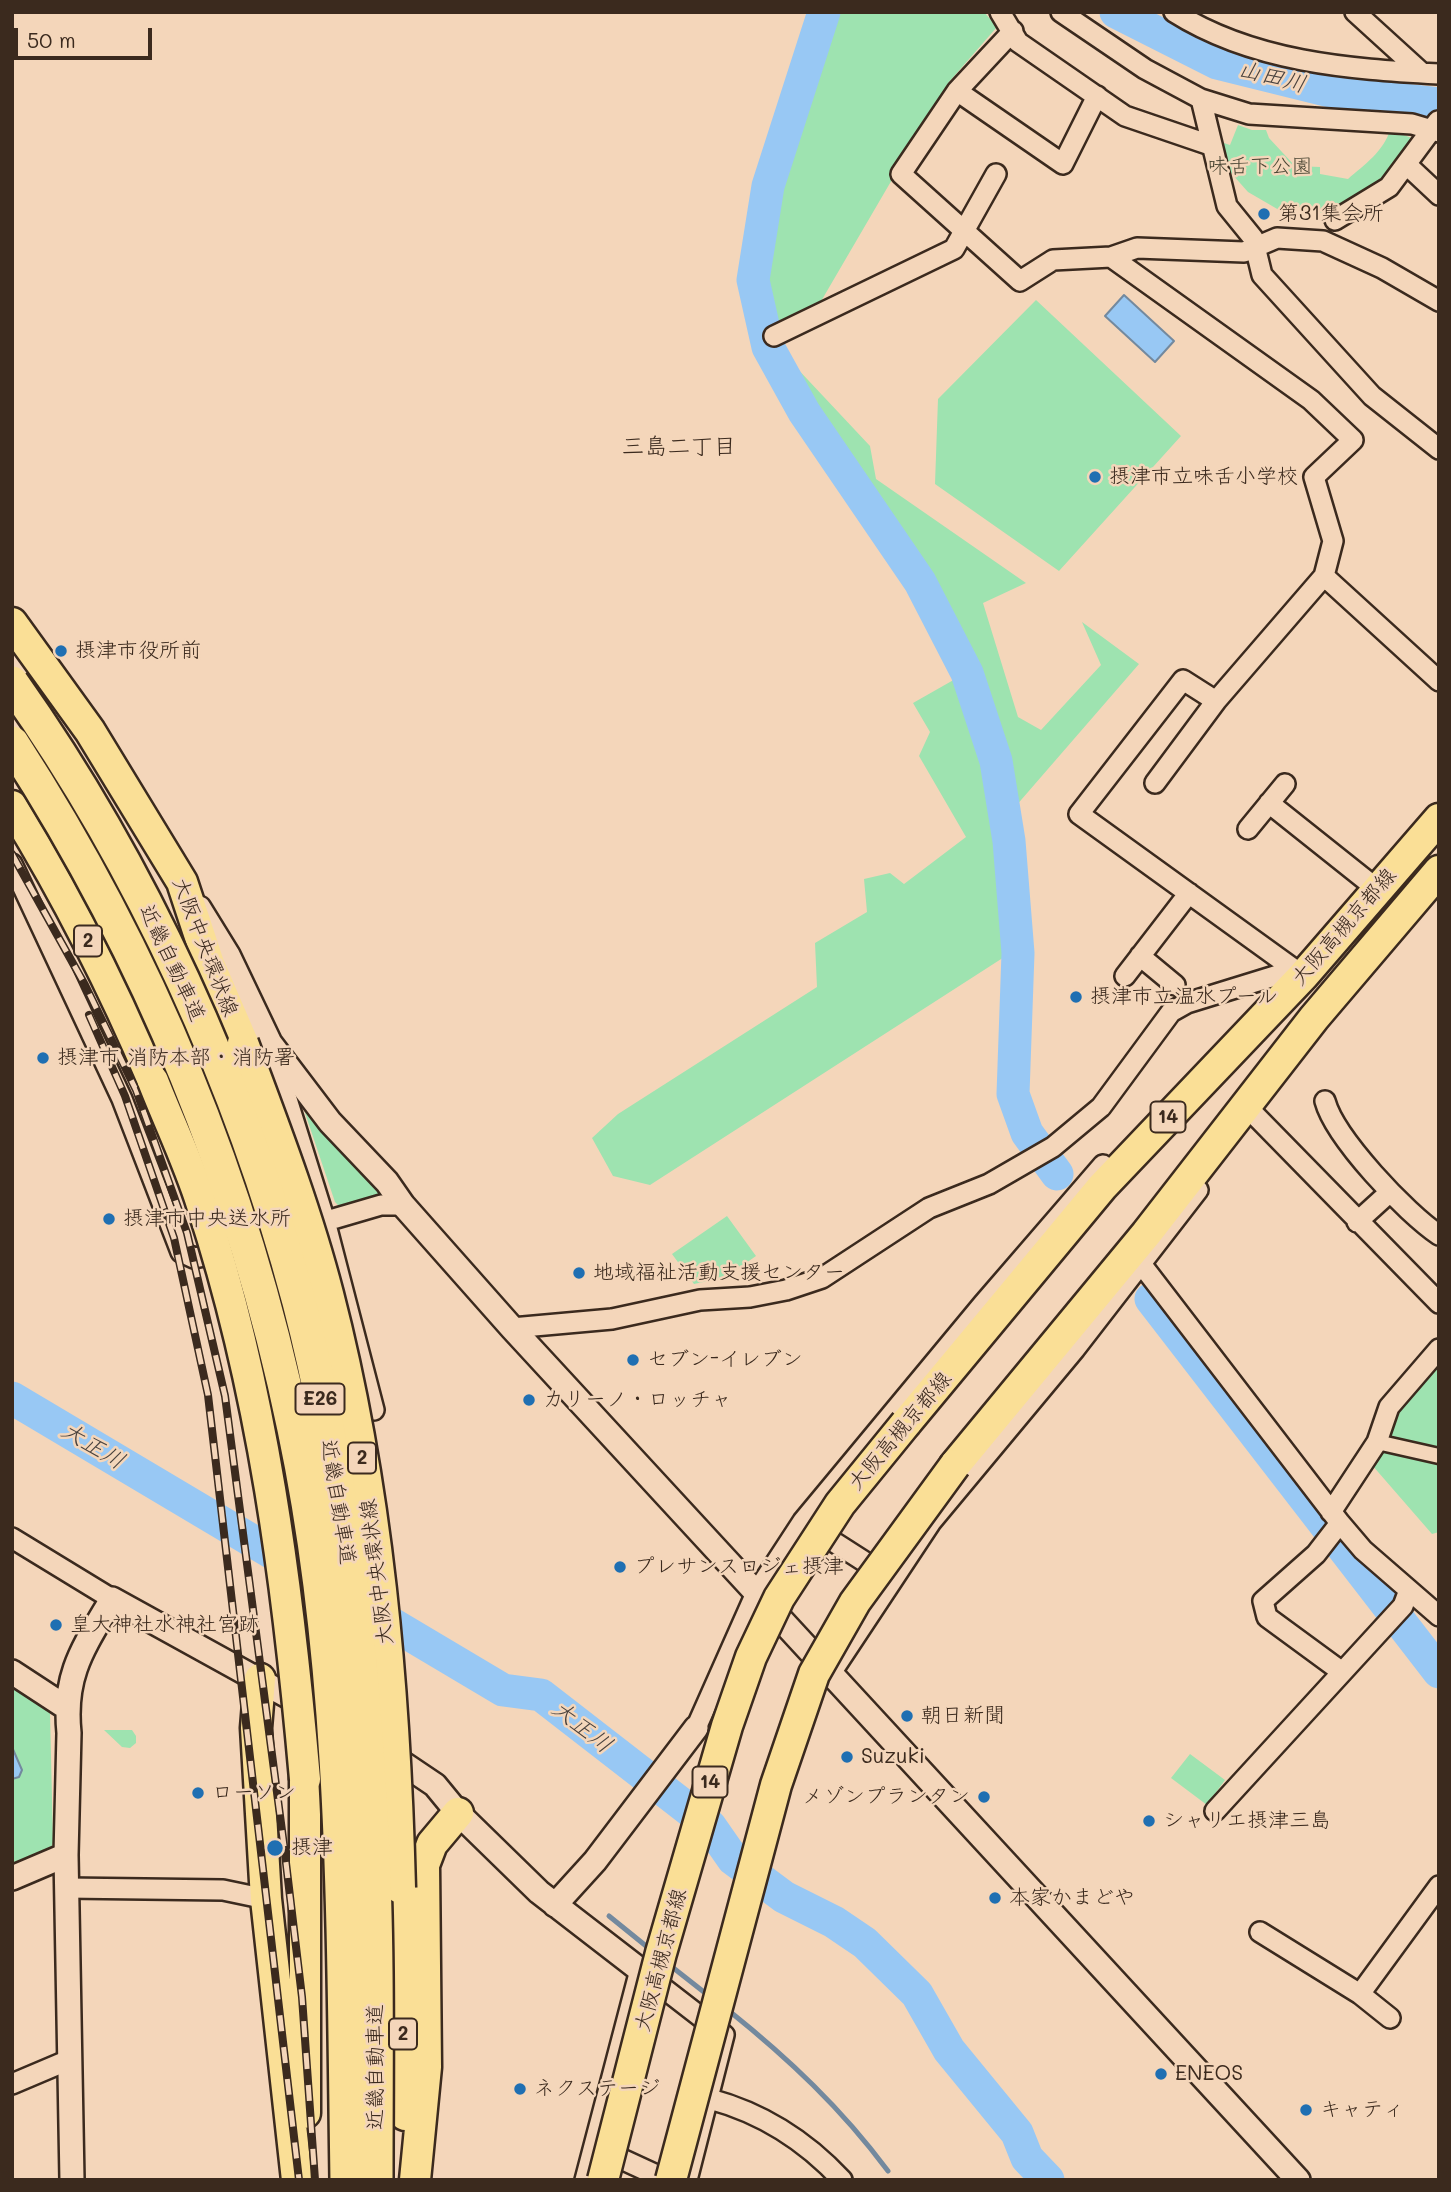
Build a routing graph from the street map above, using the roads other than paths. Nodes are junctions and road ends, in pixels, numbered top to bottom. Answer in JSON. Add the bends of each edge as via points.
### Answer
{"nodes":[{"id":1,"x":1000,"y":12,"type":"edge"},
{"id":2,"x":1060,"y":12,"type":"edge"},
{"id":3,"x":1174,"y":12,"type":"edge"},
{"id":4,"x":1355,"y":12,"type":"edge"},
{"id":5,"x":1013,"y":31,"type":"junction"},
{"id":6,"x":1430,"y":73,"type":"edge"},
{"id":7,"x":957,"y":91,"type":"junction"},
{"id":8,"x":1097,"y":96,"type":"junction"},
{"id":9,"x":1201,"y":99,"type":"junction"},
{"id":10,"x":1436,"y":127,"type":"edge"},
{"id":11,"x":1210,"y":145,"type":"junction"},
{"id":12,"x":1406,"y":165,"type":"junction"},
{"id":13,"x":996,"y":174,"type":"dead end"},
{"id":14,"x":1439,"y":195,"type":"edge"},
{"id":15,"x":1335,"y":220,"type":"dead end"},
{"id":16,"x":965,"y":232,"type":"junction"},
{"id":17,"x":1257,"y":249,"type":"junction"},
{"id":18,"x":1111,"y":257,"type":"junction"},
{"id":19,"x":1439,"y":301,"type":"edge"},
{"id":20,"x":774,"y":336,"type":"dead end"},
{"id":21,"x":1439,"y":449,"type":"edge"},
{"id":22,"x":1324,"y":576,"type":"junction"},
{"id":23,"x":12,"y":623,"type":"edge"},
{"id":24,"x":1439,"y":681,"type":"edge"},
{"id":25,"x":12,"y":683,"type":"edge"},
{"id":26,"x":1216,"y":701,"type":"junction"},
{"id":27,"x":12,"y":743,"type":"edge"},
{"id":28,"x":1155,"y":783,"type":"dead end"},
{"id":29,"x":1285,"y":784,"type":"dead end"},
{"id":30,"x":1269,"y":803,"type":"junction"},
{"id":31,"x":12,"y":806,"type":"edge"},
{"id":32,"x":1439,"y":819,"type":"edge"},
{"id":33,"x":1248,"y":829,"type":"dead end"},
{"id":34,"x":12,"y":846,"type":"edge"},
{"id":35,"x":12,"y":864,"type":"edge"},
{"id":36,"x":1439,"y":871,"type":"edge"},
{"id":37,"x":1377,"y":889,"type":"junction"},
{"id":38,"x":1189,"y":893,"type":"junction"},
{"id":39,"x":1140,"y":956,"type":"junction"},
{"id":40,"x":1298,"y":973,"type":"junction"},
{"id":41,"x":1125,"y":976,"type":"dead end"},
{"id":42,"x":108,"y":979,"type":"junction"},
{"id":43,"x":1175,"y":985,"type":"dead end"},
{"id":44,"x":257,"y":1043,"type":"junction"},
{"id":45,"x":1209,"y":1073,"type":"junction"},
{"id":46,"x":1325,"y":1101,"type":"dead end"},
{"id":47,"x":1247,"y":1107,"type":"junction"},
{"id":48,"x":1390,"y":1192,"type":"junction"},
{"id":49,"x":403,"y":1205,"type":"junction"},
{"id":50,"x":326,"y":1221,"type":"junction"},
{"id":51,"x":1357,"y":1222,"type":"junction"},
{"id":52,"x":1439,"y":1236,"type":"edge"},
{"id":53,"x":1142,"y":1265,"type":"junction"},
{"id":54,"x":1439,"y":1303,"type":"edge"},
{"id":55,"x":512,"y":1328,"type":"junction"},
{"id":56,"x":1439,"y":1349,"type":"edge"},
{"id":57,"x":374,"y":1410,"type":"dead end"},
{"id":58,"x":1377,"y":1442,"type":"junction"},
{"id":59,"x":1439,"y":1456,"type":"edge"},
{"id":60,"x":803,"y":1521,"type":"junction"},
{"id":61,"x":1334,"y":1525,"type":"junction"},
{"id":62,"x":12,"y":1538,"type":"edge"},
{"id":63,"x":892,"y":1580,"type":"junction"},
{"id":64,"x":1409,"y":1590,"type":"junction"},
{"id":65,"x":756,"y":1592,"type":"junction"},
{"id":66,"x":112,"y":1599,"type":"junction"},
{"id":67,"x":1439,"y":1616,"type":"edge"},
{"id":68,"x":12,"y":1672,"type":"edge"},
{"id":69,"x":1342,"y":1672,"type":"junction"},
{"id":70,"x":831,"y":1673,"type":"junction"},
{"id":71,"x":260,"y":1679,"type":"junction"},
{"id":72,"x":66,"y":1708,"type":"junction"},
{"id":73,"x":696,"y":1728,"type":"joint"},
{"id":74,"x":1215,"y":1811,"type":"dead end"},
{"id":75,"x":458,"y":1813,"type":"junction"},
{"id":76,"x":66,"y":1854,"type":"junction"},
{"id":77,"x":12,"y":1878,"type":"edge"},
{"id":78,"x":1439,"y":1886,"type":"edge"},
{"id":79,"x":66,"y":1888,"type":"junction"},
{"id":80,"x":266,"y":1899,"type":"junction"},
{"id":81,"x":555,"y":1905,"type":"junction"},
{"id":82,"x":1260,"y":1932,"type":"dead end"},
{"id":83,"x":640,"y":1970,"type":"junction"},
{"id":84,"x":1360,"y":1994,"type":"junction"},
{"id":85,"x":1390,"y":2018,"type":"dead end"},
{"id":86,"x":71,"y":2059,"type":"junction"},
{"id":87,"x":12,"y":2084,"type":"edge"},
{"id":88,"x":710,"y":2099,"type":"junction"},
{"id":89,"x":595,"y":2147,"type":"junction"},
{"id":90,"x":72,"y":2180,"type":"edge"},
{"id":91,"x":298,"y":2180,"type":"edge"},
{"id":92,"x":305,"y":2180,"type":"edge"},
{"id":93,"x":347,"y":2180,"type":"edge"},
{"id":94,"x":376,"y":2180,"type":"edge"},
{"id":95,"x":407,"y":2180,"type":"edge"},
{"id":96,"x":415,"y":2180,"type":"edge"},
{"id":97,"x":585,"y":2180,"type":"edge"},
{"id":98,"x":603,"y":2180,"type":"edge"},
{"id":99,"x":669,"y":2180,"type":"edge"},
{"id":100,"x":687,"y":2180,"type":"edge"},
{"id":101,"x":842,"y":2180,"type":"edge"},
{"id":102,"x":1298,"y":2180,"type":"edge"}],
"edges":[{"from":1,"to":5,"type":"street"},
{"from":2,"to":9,"type":"street","via":[[1145,69]]},
{"from":3,"to":6,"type":"street","via":[[1192,24],[1265,52],[1345,69]]},
{"from":4,"to":6,"type":"street"},
{"from":5,"to":7,"type":"street"},
{"from":5,"to":8,"type":"street","via":[[1018,42]]},
{"from":7,"to":8,"type":"street","via":[[1063,164]]},
{"from":7,"to":16,"type":"street","via":[[901,174]]},
{"from":8,"to":11,"type":"street","via":[[1125,116]]},
{"from":9,"to":10,"type":"street","via":[[1250,114]]},
{"from":9,"to":11,"type":"street"},
{"from":10,"to":12,"type":"street"},
{"from":11,"to":17,"type":"street","via":[[1227,206]]},
{"from":12,"to":14,"type":"street"},
{"from":12,"to":15,"type":"street","via":[[1389,187]]},
{"from":13,"to":16,"type":"street"},
{"from":16,"to":18,"type":"street","via":[[1020,281],[1053,260]]},
{"from":16,"to":20,"type":"street","via":[[954,249]]},
{"from":17,"to":18,"type":"street","via":[[1137,248]]},
{"from":17,"to":19,"type":"street","via":[[1277,238],[1322,241]]},
{"from":17,"to":21,"type":"street","via":[[1262,275],[1372,396]]},
{"from":18,"to":22,"type":"street","via":[[1311,400],[1353,440],[1314,477],[1333,541]]},
{"from":22,"to":24,"type":"street"},
{"from":22,"to":26,"type":"street"},
{"from":23,"to":44,"type":"main road","name":"大阪中央環状線","number":"2","via":[[90,731],[182,882],[209,964]]},
{"from":25,"to":94,"type":"highway","name":"近畿自動車道","number":"E26","bridge":true,"via":[[92,808],[158,928],[257,1165],[299,1302],[330,1444],[362,1699],[373,1834]]},
{"from":26,"to":28,"type":"street"},
{"from":26,"to":38,"type":"street","via":[[1183,680],[1079,814]]},
{"from":27,"to":93,"type":"highway","name":"近畿自動車道","number":"E26","bridge":true,"via":[[101,891],[180,1054],[226,1177],[268,1311],[295,1432],[331,1697],[342,1889]]},
{"from":29,"to":30,"type":"street"},
{"from":30,"to":33,"type":"street"},
{"from":30,"to":37,"type":"street"},
{"from":31,"to":42,"type":"main road","number":"2"},
{"from":32,"to":37,"type":"main road","name":"大阪高槻京都線","number":"14"},
{"from":34,"to":42,"type":"main road"},
{"from":35,"to":50,"type":"street","via":[[122,1099],[181,1252],[194,1258],[213,1257]]},
{"from":36,"to":47,"type":"main road","name":"大阪高槻京都線","via":[[1314,1018]]},
{"from":37,"to":40,"type":"main road","name":"大阪高槻京都線","number":"14"},
{"from":38,"to":39,"type":"street"},
{"from":38,"to":40,"type":"street"},
{"from":39,"to":41,"type":"street"},
{"from":39,"to":43,"type":"street"},
{"from":40,"to":45,"type":"main road","name":"大阪高槻京都線","number":"14"},
{"from":40,"to":55,"type":"street","via":[[1187,1003],[1171,1012],[1101,1107],[1042,1155],[989,1184],[929,1208],[822,1278],[750,1297],[700,1300],[612,1319]]},
{"from":42,"to":92,"type":"main road","number":"2","bridge":true,"via":[[202,1203],[239,1330],[281,1551],[304,1779]]},
{"from":44,"to":49,"type":"street","via":[[387,1182]]},
{"from":44,"to":50,"type":"street"},
{"from":44,"to":95,"type":"main road","name":"大阪中央環状線","number":"2","bridge":true,"via":[[324,1281],[358,1425],[380,1579],[400,1888]]},
{"from":45,"to":60,"type":"street","via":[[1127,1141],[1084,1185]]},
{"from":45,"to":98,"type":"main road","name":"大阪高槻京都線","number":"14","bridge":true,"via":[[1102,1187],[906,1423],[840,1504],[779,1598],[751,1657],[727,1726],[661,1953]]},
{"from":46,"to":48,"type":"street","via":[[1330,1118]]},
{"from":47,"to":51,"type":"street"},
{"from":47,"to":53,"type":"street","via":[[1196,1193]]},
{"from":47,"to":99,"type":"main road","name":"大阪高槻京都線","bridge":true,"via":[[956,1465],[855,1602],[814,1674],[776,1785]]},
{"from":48,"to":51,"type":"street"},
{"from":48,"to":52,"type":"street"},
{"from":49,"to":50,"type":"street","via":[[381,1205]]},
{"from":49,"to":55,"type":"street"},
{"from":50,"to":57,"type":"street"},
{"from":51,"to":54,"type":"street"},
{"from":53,"to":61,"type":"street"},
{"from":53,"to":63,"type":"street","via":[[931,1522]]},
{"from":55,"to":65,"type":"street"},
{"from":56,"to":58,"type":"street","via":[[1389,1407]]},
{"from":58,"to":59,"type":"street"},
{"from":58,"to":61,"type":"street"},
{"from":60,"to":63,"type":"street"},
{"from":60,"to":65,"type":"street"},
{"from":61,"to":64,"type":"street"},
{"from":61,"to":69,"type":"street","via":[[1316,1555],[1263,1601],[1267,1617]]},
{"from":62,"to":66,"type":"street"},
{"from":63,"to":70,"type":"street"},
{"from":64,"to":67,"type":"street"},
{"from":64,"to":69,"type":"street","via":[[1394,1614]]},
{"from":65,"to":70,"type":"street"},
{"from":65,"to":73,"type":"street"},
{"from":66,"to":71,"type":"street"},
{"from":66,"to":72,"type":"street","via":[[74,1669]]},
{"from":68,"to":72,"type":"street"},
{"from":69,"to":74,"type":"street"},
{"from":70,"to":102,"type":"street"},
{"from":71,"to":75,"type":"street","via":[[415,1769]]},
{"from":71,"to":80,"type":"main road","via":[[256,1728]]},
{"from":72,"to":76,"type":"street"},
{"from":73,"to":81,"type":"street"},
{"from":75,"to":81,"type":"street"},
{"from":75,"to":96,"type":"main road","via":[[432,1844],[424,1865],[426,2067]]},
{"from":76,"to":77,"type":"street"},
{"from":76,"to":79,"type":"street"},
{"from":78,"to":84,"type":"street"},
{"from":79,"to":80,"type":"street","via":[[223,1890]]},
{"from":79,"to":86,"type":"street"},
{"from":80,"to":91,"type":"main road"},
{"from":81,"to":83,"type":"street"},
{"from":82,"to":84,"type":"street"},
{"from":83,"to":88,"type":"street","via":[[724,2035]]},
{"from":83,"to":89,"type":"street"},
{"from":84,"to":85,"type":"street"},
{"from":86,"to":87,"type":"street"},
{"from":86,"to":90,"type":"street"},
{"from":88,"to":100,"type":"street"},
{"from":88,"to":101,"type":"street","via":[[750,2110],[801,2143]]},
{"from":89,"to":97,"type":"street"},
{"from":89,"to":99,"type":"street"}]}
